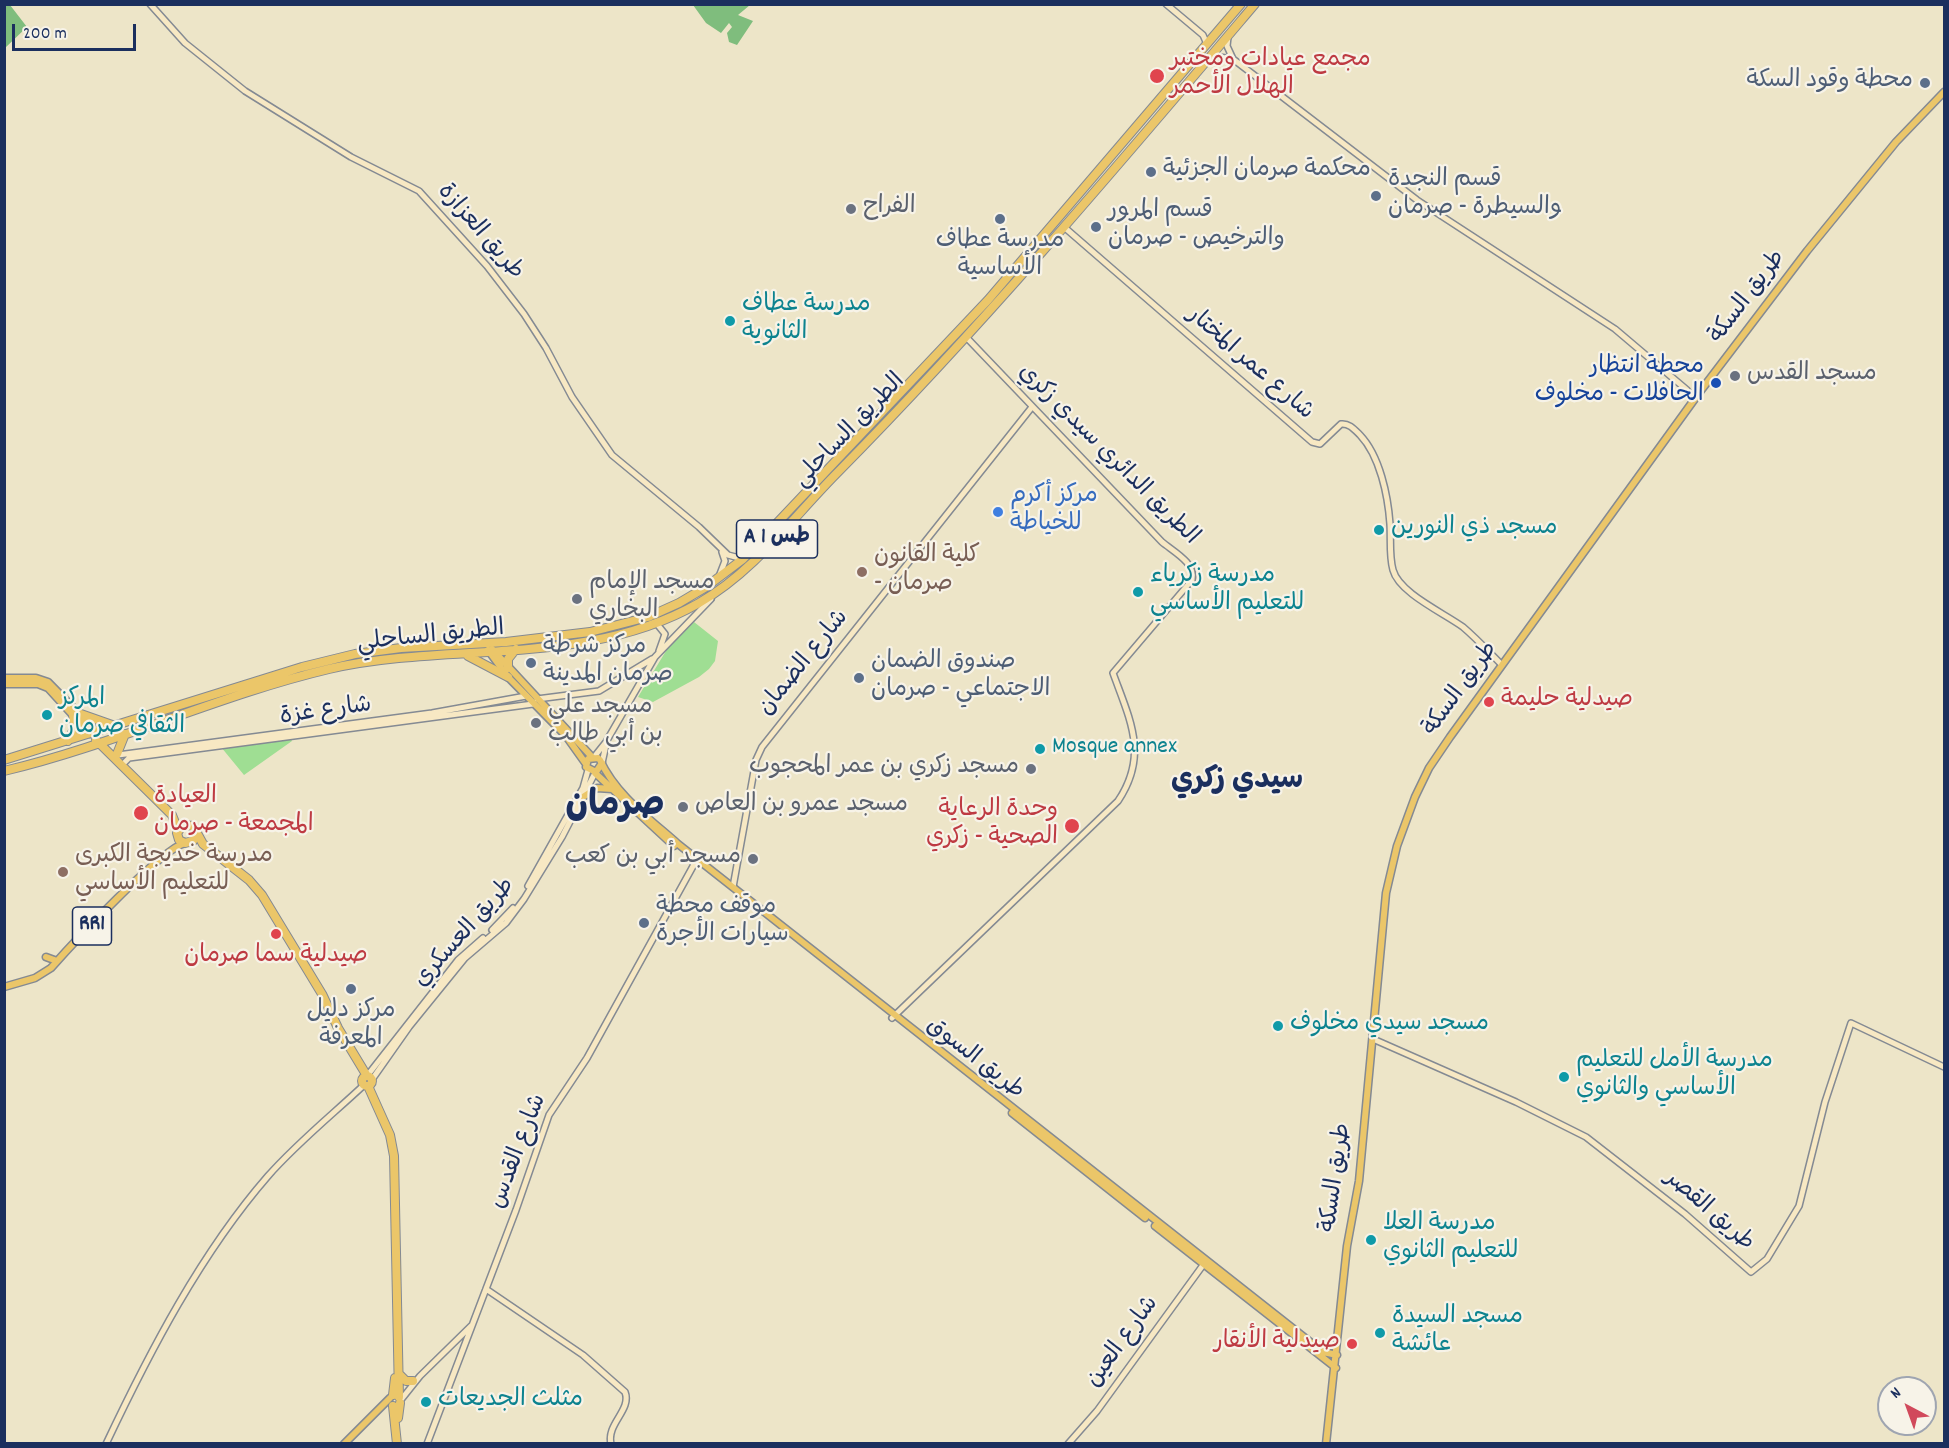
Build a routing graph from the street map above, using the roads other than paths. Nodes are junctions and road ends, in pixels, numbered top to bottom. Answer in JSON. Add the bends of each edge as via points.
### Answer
{"nodes":[{"id":1,"x":150,"y":4,"type":"edge"},
{"id":2,"x":1166,"y":4,"type":"edge"},
{"id":3,"x":1241,"y":4,"type":"edge"},
{"id":4,"x":1256,"y":4,"type":"edge"},
{"id":5,"x":1197,"y":30,"type":"junction"},
{"id":6,"x":1217,"y":33,"type":"junction"},
{"id":7,"x":1229,"y":36,"type":"junction"},
{"id":8,"x":1207,"y":44,"type":"junction"},
{"id":9,"x":1210,"y":59,"type":"junction"},
{"id":10,"x":1233,"y":59,"type":"junction"},
{"id":11,"x":1944,"y":92,"type":"edge"},
{"id":12,"x":1064,"y":227,"type":"junction"},
{"id":13,"x":967,"y":338,"type":"junction"},
{"id":14,"x":1687,"y":390,"type":"junction"},
{"id":15,"x":1699,"y":393,"type":"junction"},
{"id":16,"x":1694,"y":400,"type":"junction"},
{"id":17,"x":1032,"y":407,"type":"junction"},
{"id":18,"x":886,"y":408,"type":"junction"},
{"id":19,"x":894,"y":415,"type":"junction"},
{"id":20,"x":720,"y":548,"type":"junction"},
{"id":21,"x":743,"y":559,"type":"junction"},
{"id":22,"x":719,"y":578,"type":"junction"},
{"id":23,"x":723,"y":587,"type":"junction"},
{"id":24,"x":657,"y":624,"type":"junction"},
{"id":25,"x":401,"y":648,"type":"junction"},
{"id":26,"x":490,"y":649,"type":"junction"},
{"id":27,"x":516,"y":649,"type":"junction"},
{"id":28,"x":464,"y":654,"type":"junction"},
{"id":29,"x":656,"y":656,"type":"junction"},
{"id":30,"x":402,"y":657,"type":"junction"},
{"id":31,"x":1502,"y":665,"type":"junction"},
{"id":32,"x":508,"y":672,"type":"junction"},
{"id":33,"x":4,"y":678,"type":"edge"},
{"id":34,"x":4,"y":684,"type":"edge"},
{"id":35,"x":528,"y":694,"type":"junction"},
{"id":36,"x":536,"y":701,"type":"junction"},
{"id":37,"x":76,"y":714,"type":"junction"},
{"id":38,"x":117,"y":726,"type":"junction"},
{"id":39,"x":94,"y":733,"type":"junction"},
{"id":40,"x":125,"y":734,"type":"junction"},
{"id":41,"x":101,"y":741,"type":"junction"},
{"id":42,"x":66,"y":742,"type":"junction"},
{"id":43,"x":606,"y":742,"type":"junction"},
{"id":44,"x":79,"y":749,"type":"junction"},
{"id":45,"x":116,"y":755,"type":"junction"},
{"id":46,"x":593,"y":757,"type":"junction"},
{"id":47,"x":4,"y":760,"type":"edge"},
{"id":48,"x":125,"y":762,"type":"junction"},
{"id":49,"x":602,"y":763,"type":"junction"},
{"id":50,"x":590,"y":769,"type":"junction"},
{"id":51,"x":4,"y":771,"type":"edge"},
{"id":52,"x":613,"y":790,"type":"junction"},
{"id":53,"x":583,"y":797,"type":"junction"},
{"id":54,"x":188,"y":824,"type":"junction"},
{"id":55,"x":178,"y":832,"type":"junction"},
{"id":56,"x":196,"y":835,"type":"junction"},
{"id":57,"x":188,"y":843,"type":"junction"},
{"id":58,"x":170,"y":849,"type":"junction"},
{"id":59,"x":696,"y":860,"type":"junction"},
{"id":60,"x":734,"y":875,"type":"junction"},
{"id":61,"x":722,"y":879,"type":"junction"},
{"id":62,"x":733,"y":887,"type":"junction"},
{"id":63,"x":57,"y":961,"type":"junction"},
{"id":64,"x":40,"y":976,"type":"junction"},
{"id":65,"x":4,"y":987,"type":"edge"},
{"id":66,"x":893,"y":1016,"type":"junction"},
{"id":67,"x":1373,"y":1039,"type":"junction"},
{"id":68,"x":1944,"y":1067,"type":"edge"},
{"id":69,"x":366,"y":1082,"type":"junction"},
{"id":70,"x":1205,"y":1263,"type":"junction"},
{"id":71,"x":486,"y":1289,"type":"junction"},
{"id":72,"x":472,"y":1325,"type":"junction"},
{"id":73,"x":397,"y":1350,"type":"junction"},
{"id":74,"x":1337,"y":1355,"type":"junction"},
{"id":75,"x":1336,"y":1368,"type":"junction"},
{"id":76,"x":399,"y":1374,"type":"junction"},
{"id":77,"x":416,"y":1378,"type":"junction"},
{"id":78,"x":396,"y":1399,"type":"junction"},
{"id":79,"x":397,"y":1442,"type":"edge"},
{"id":80,"x":106,"y":1443,"type":"edge"},
{"id":81,"x":344,"y":1443,"type":"edge"},
{"id":82,"x":427,"y":1443,"type":"edge"},
{"id":83,"x":610,"y":1443,"type":"edge"},
{"id":84,"x":1068,"y":1443,"type":"edge"},
{"id":85,"x":1326,"y":1443,"type":"edge"}],
"edges":[{"from":1,"to":20,"type":"street","name":"طريق العزازة","via":[[185,43],[245,91],[351,157],[419,191],[487,266],[530,322],[605,447]]},
{"from":2,"to":5,"type":"street"},
{"from":3,"to":6,"type":"highway","name":"الطريق الساحلي","number":"A 1 طس"},
{"from":4,"to":7,"type":"highway","name":"الطريق الساحلي","number":"A 1 طس"},
{"from":5,"to":6,"type":"street","via":[[1209,35]]},
{"from":5,"to":8,"type":"street"},
{"from":6,"to":8,"type":"highway","name":"الطريق الساحلي","number":"A 1 طس"},
{"from":7,"to":9,"type":"highway","name":"الطريق الساحلي","number":"A 1 طس"},
{"from":7,"to":10,"type":"street","via":[[1227,46]]},
{"from":8,"to":18,"type":"highway","name":"الطريق الساحلي","number":"A 1 طس","via":[[999,287]]},
{"from":9,"to":10,"type":"street"},
{"from":9,"to":12,"type":"highway","name":"الطريق الساحلي","number":"A 1 طس"},
{"from":10,"to":14,"type":"street","via":[[1418,200],[1615,329]]},
{"from":11,"to":15,"type":"main road","name":"طريق السكة","via":[[1896,142]]},
{"from":12,"to":13,"type":"highway","name":"الطريق الساحلي","number":"A 1 طس"},
{"from":12,"to":31,"type":"street","name":"شارع عمر المختار","via":[[1312,442],[1320,444],[1341,424],[1355,430],[1373,454],[1383,487],[1395,576],[1421,600],[1471,634]]},
{"from":13,"to":17,"type":"street","name":"الطريق الدائري سيدي زكري"},
{"from":13,"to":19,"type":"highway","name":"الطريق الساحلي","number":"A 1 طس"},
{"from":14,"to":15,"type":"street"},
{"from":14,"to":16,"type":"street"},
{"from":15,"to":16,"type":"main road","name":"طريق السكة"},
{"from":16,"to":31,"type":"main road","name":"طريق السكة"},
{"from":17,"to":60,"type":"street","name":"شارع الضمان","via":[[762,747],[756,760]]},
{"from":17,"to":66,"type":"street","name":"الطريق الدائري سيدي زكري","via":[[1162,542],[1189,564],[1192,580],[1113,673],[1130,718],[1136,749],[1130,780],[1118,801]]},
{"from":18,"to":19,"type":"highway"},
{"from":18,"to":21,"type":"highway","name":"الطريق الساحلي","number":"A 1 طس"},
{"from":19,"to":23,"type":"highway","name":"الطريق الساحلي","number":"A 1 طس","via":[[771,545]]},
{"from":20,"to":21,"type":"street","name":"طريق العزازة","via":[[730,557]]},
{"from":20,"to":22,"type":"street","via":[[725,561]]},
{"from":21,"to":22,"type":"highway","name":"الطريق الساحلي","number":"A 1 طس"},
{"from":22,"to":26,"type":"highway","name":"الطريق الساحلي","number":"A 1 طس","via":[[679,603],[630,623]]},
{"from":23,"to":24,"type":"highway","name":"الطريق الساحلي","number":"A 1 طس"},
{"from":23,"to":29,"type":"street"},
{"from":24,"to":27,"type":"highway","name":"الطريق الساحلي","number":"A 1 طس","via":[[588,642]]},
{"from":24,"to":29,"type":"street","via":[[665,634]]},
{"from":25,"to":26,"type":"highway","name":"الطريق الساحلي","number":"A 1 طس"},
{"from":25,"to":30,"type":"highway"},
{"from":25,"to":38,"type":"highway","name":"الطريق الساحلي","number":"A 1 طس","via":[[302,667]]},
{"from":26,"to":27,"type":"highway","name":"الطريق الساحلي","number":"A 1 طس"},
{"from":26,"to":28,"type":"highway","name":"الطريق الساحلي","number":"A 1 طس"},
{"from":26,"to":32,"type":"main road","name":"طريق السوق"},
{"from":27,"to":32,"type":"highway","via":[[508,659]]},
{"from":28,"to":30,"type":"highway","name":"الطريق الساحلي","number":"A 1 طس"},
{"from":28,"to":32,"type":"highway"},
{"from":29,"to":36,"type":"street","name":"شارع غزة","via":[[599,691]]},
{"from":29,"to":43,"type":"street"},
{"from":30,"to":40,"type":"highway","name":"الطريق الساحلي","number":"A 1 طس","via":[[304,676]]},
{"from":31,"to":67,"type":"main road","name":"طريق السكة","via":[[1429,768],[1397,846],[1384,907]]},
{"from":32,"to":35,"type":"main road","name":"طريق السوق"},
{"from":33,"to":37,"type":"main road","via":[[42,679]]},
{"from":34,"to":37,"type":"main road","via":[[42,685]]},
{"from":35,"to":36,"type":"main road","name":"طريق السوق"},
{"from":35,"to":45,"type":"street","name":"شارع غزة","via":[[432,713]]},
{"from":36,"to":46,"type":"main road","name":"طريق السوق"},
{"from":36,"to":48,"type":"street","name":"شارع غزة","via":[[129,758]]},
{"from":36,"to":50,"type":"main road","name":"طريق السوق"},
{"from":37,"to":38,"type":"highway"},
{"from":37,"to":39,"type":"main road"},
{"from":37,"to":42,"type":"highway","via":[[74,733]]},
{"from":38,"to":39,"type":"highway","name":"الطريق الساحلي","number":"A 1 طس"},
{"from":39,"to":41,"type":"highway"},
{"from":39,"to":42,"type":"highway","name":"الطريق الساحلي","number":"A 1 طس"},
{"from":40,"to":41,"type":"highway","name":"الطريق الساحلي","number":"A 1 طس"},
{"from":40,"to":45,"type":"highway"},
{"from":41,"to":44,"type":"highway","name":"الطريق الساحلي","number":"A 1 طس"},
{"from":41,"to":45,"type":"highway"},
{"from":42,"to":47,"type":"highway","name":"الطريق الساحلي","number":"A 1 طس"},
{"from":43,"to":46,"type":"street"},
{"from":43,"to":49,"type":"street"},
{"from":44,"to":45,"type":"highway"},
{"from":44,"to":51,"type":"highway","name":"الطريق الساحلي","number":"A 1 طس"},
{"from":45,"to":48,"type":"highway"},
{"from":45,"to":55,"type":"highway","via":[[172,815]]},
{"from":46,"to":49,"type":"main road","name":"طريق السوق"},
{"from":46,"to":50,"type":"main road"},
{"from":48,"to":54,"type":"highway"},
{"from":49,"to":50,"type":"main road","via":[[600,769]]},
{"from":49,"to":59,"type":"main road","name":"طريق السوق","via":[[638,809]]},
{"from":50,"to":52,"type":"main road","name":"طريق السوق"},
{"from":50,"to":53,"type":"street","name":"طريق العسكري"},
{"from":50,"to":69,"type":"street","name":"طريق العسكري","via":[[524,893],[496,927],[458,960]]},
{"from":52,"to":53,"type":"main road","via":[[602,786]]},
{"from":52,"to":59,"type":"main road","name":"طريق السوق","via":[[647,824]]},
{"from":53,"to":69,"type":"street","name":"طريق العسكري","via":[[506,923],[465,958]]},
{"from":54,"to":55,"type":"highway"},
{"from":54,"to":56,"type":"highway"},
{"from":55,"to":57,"type":"highway","via":[[179,840]]},
{"from":55,"to":58,"type":"main road"},
{"from":56,"to":57,"type":"highway"},
{"from":56,"to":69,"type":"highway","via":[[262,895],[322,994]]},
{"from":57,"to":58,"type":"main road"},
{"from":57,"to":69,"type":"highway","via":[[198,845],[260,897]]},
{"from":58,"to":63,"type":"main road","number":"RR1"},
{"from":59,"to":61,"type":"main road","name":"طريق السوق"},
{"from":59,"to":66,"type":"main road","name":"طريق السوق"},
{"from":59,"to":71,"type":"street","name":"شارع القدس","via":[[587,1058],[549,1114]]},
{"from":60,"to":61,"type":"street"},
{"from":60,"to":62,"type":"street","name":"شارع الضمان"},
{"from":61,"to":62,"type":"main road","name":"طريق السوق"},
{"from":62,"to":66,"type":"main road","name":"طريق السوق"},
{"from":63,"to":64,"type":"main road","number":"RR1"},
{"from":63,"to":64,"type":"main road","via":[[45,961]]},
{"from":64,"to":65,"type":"main road","number":"RR1"},
{"from":66,"to":70,"type":"main road","name":"طريق السوق"},
{"from":67,"to":68,"type":"street","name":"طريق القصر","via":[[1586,1137],[1685,1214],[1751,1272],[1767,1259],[1799,1206],[1825,1102],[1851,1023]]},
{"from":67,"to":74,"type":"main road","name":"طريق السكة"},
{"from":69,"to":73,"type":"highway","via":[[390,1135],[394,1156]]},
{"from":69,"to":80,"type":"street","via":[[268,1176],[213,1245]]},
{"from":70,"to":74,"type":"main road","name":"طريق السوق","via":[[1323,1352]]},
{"from":70,"to":75,"type":"main road","name":"طريق السوق"},
{"from":70,"to":84,"type":"street","name":"شارع العين","via":[[1097,1411]]},
{"from":71,"to":72,"type":"street","name":"شارع القدس"},
{"from":71,"to":83,"type":"street","via":[[583,1355],[625,1392],[626,1403],[609,1434]]},
{"from":72,"to":77,"type":"street"},
{"from":72,"to":82,"type":"street","name":"شارع القدس"},
{"from":73,"to":76,"type":"highway"},
{"from":73,"to":78,"type":"highway"},
{"from":74,"to":75,"type":"main road","name":"طريق السكة"},
{"from":75,"to":85,"type":"main road","name":"طريق السكة"},
{"from":76,"to":77,"type":"highway","via":[[406,1381]]},
{"from":76,"to":78,"type":"highway"},
{"from":77,"to":78,"type":"street"},
{"from":77,"to":78,"type":"street"},
{"from":78,"to":79,"type":"highway"},
{"from":78,"to":81,"type":"main road"}]}
